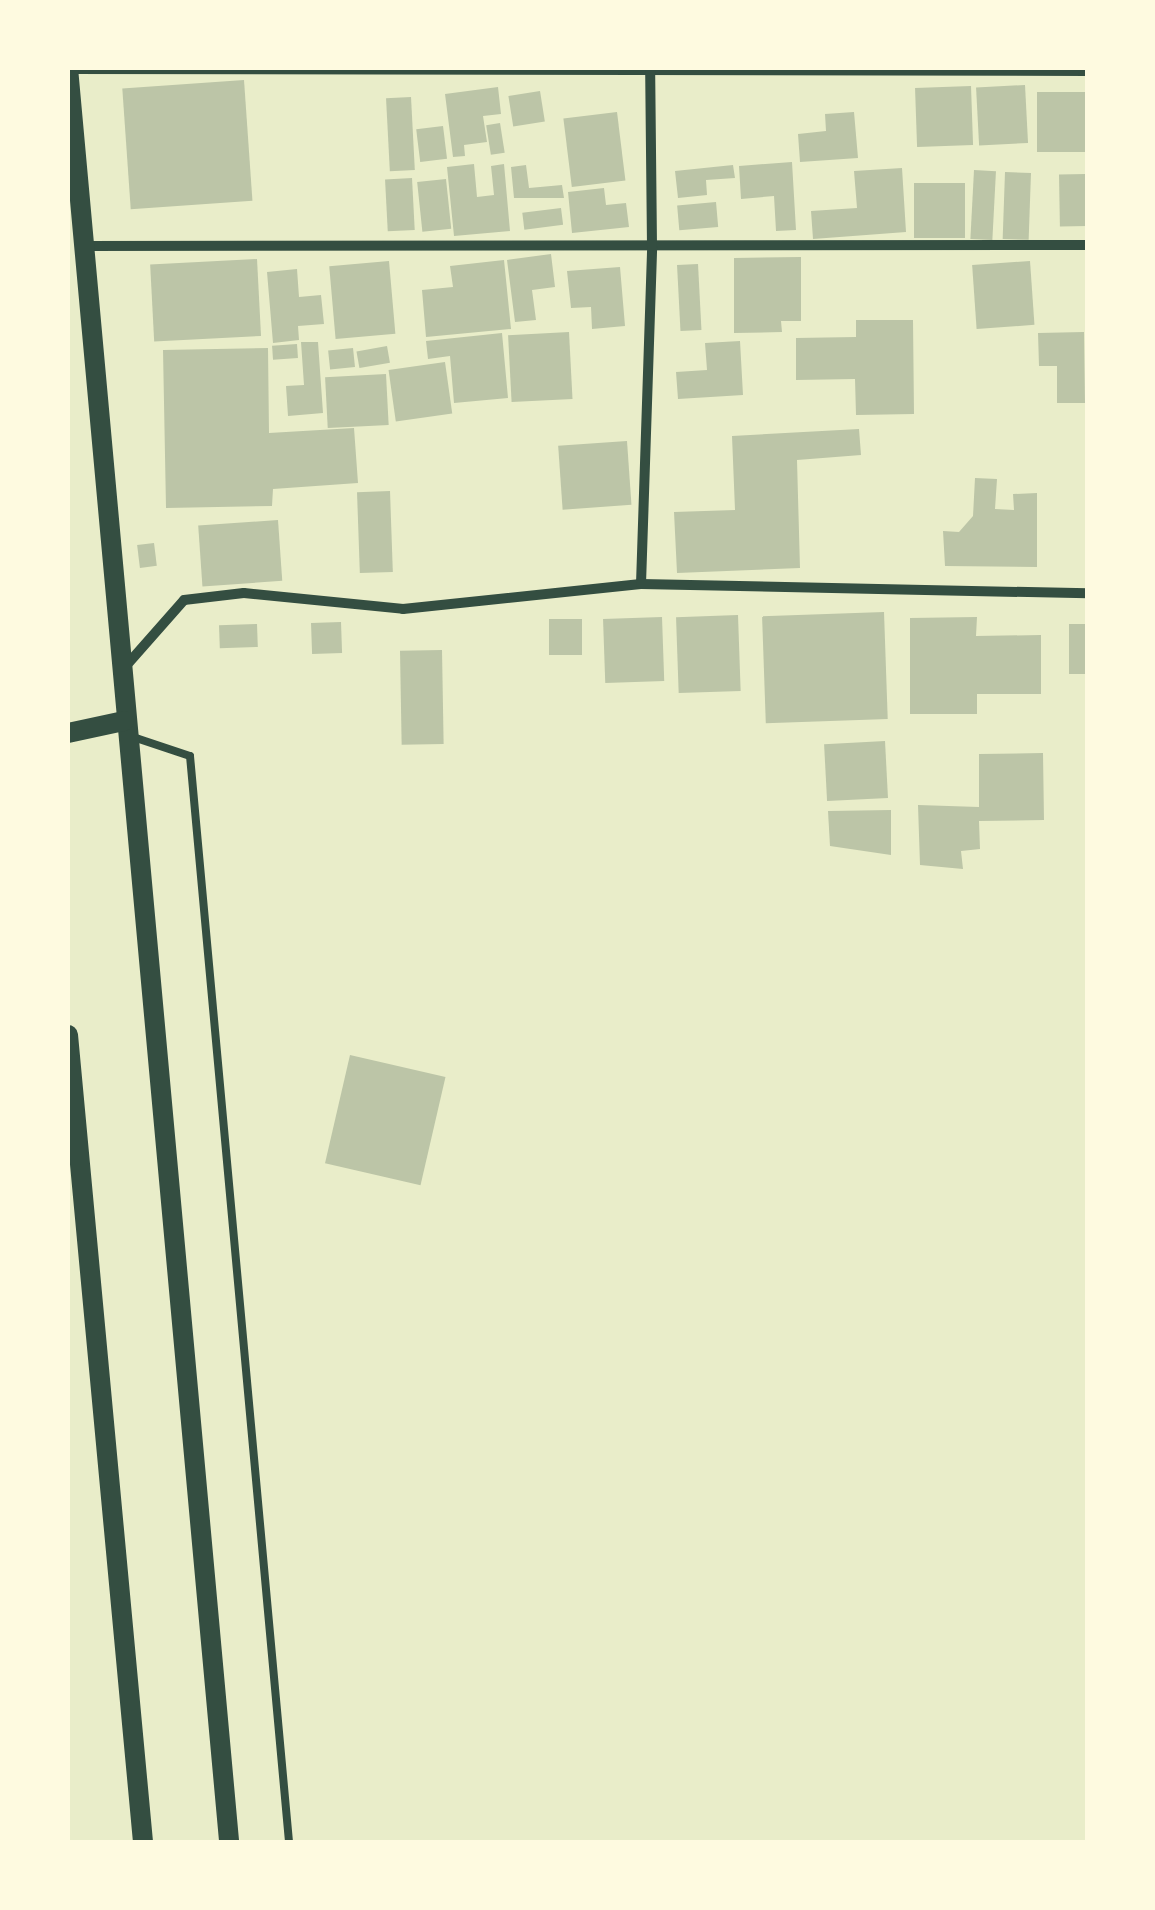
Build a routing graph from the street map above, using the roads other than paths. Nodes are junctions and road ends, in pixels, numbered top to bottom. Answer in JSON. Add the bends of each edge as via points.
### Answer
{"nodes":[{"id":1,"x":68,"y":68,"type":"edge"},
{"id":2,"x":650,"y":69,"type":"edge"},
{"id":3,"x":1088,"y":71,"type":"edge"},
{"id":4,"x":1088,"y":245,"type":"edge"},
{"id":5,"x":83,"y":246,"type":"junction"},
{"id":6,"x":652,"y":246,"type":"junction"},
{"id":7,"x":641,"y":584,"type":"junction"},
{"id":8,"x":1088,"y":593,"type":"edge"},
{"id":9,"x":119,"y":676,"type":"junction"},
{"id":10,"x":124,"y":728,"type":"junction"},
{"id":11,"x":68,"y":732,"type":"edge"},
{"id":12,"x":68,"y":1035,"type":"edge"},
{"id":13,"x":143,"y":1842,"type":"edge"},
{"id":14,"x":229,"y":1842,"type":"edge"},
{"id":15,"x":290,"y":1842,"type":"edge"}],
"edges":[{"from":1,"to":2,"type":"street"},
{"from":1,"to":5,"type":"main road"},
{"from":2,"to":3,"type":"street"},
{"from":2,"to":6,"type":"street"},
{"from":4,"to":6,"type":"street"},
{"from":5,"to":6,"type":"street"},
{"from":5,"to":9,"type":"main road"},
{"from":6,"to":7,"type":"street"},
{"from":7,"to":8,"type":"street"},
{"from":7,"to":9,"type":"street","via":[[403,609],[244,594],[184,600],[150,631]]},
{"from":9,"to":10,"type":"main road"},
{"from":10,"to":11,"type":"main road"},
{"from":10,"to":14,"type":"main road"},
{"from":10,"to":15,"type":"lane","via":[[190,756]]},
{"from":12,"to":13,"type":"main road"}]}
